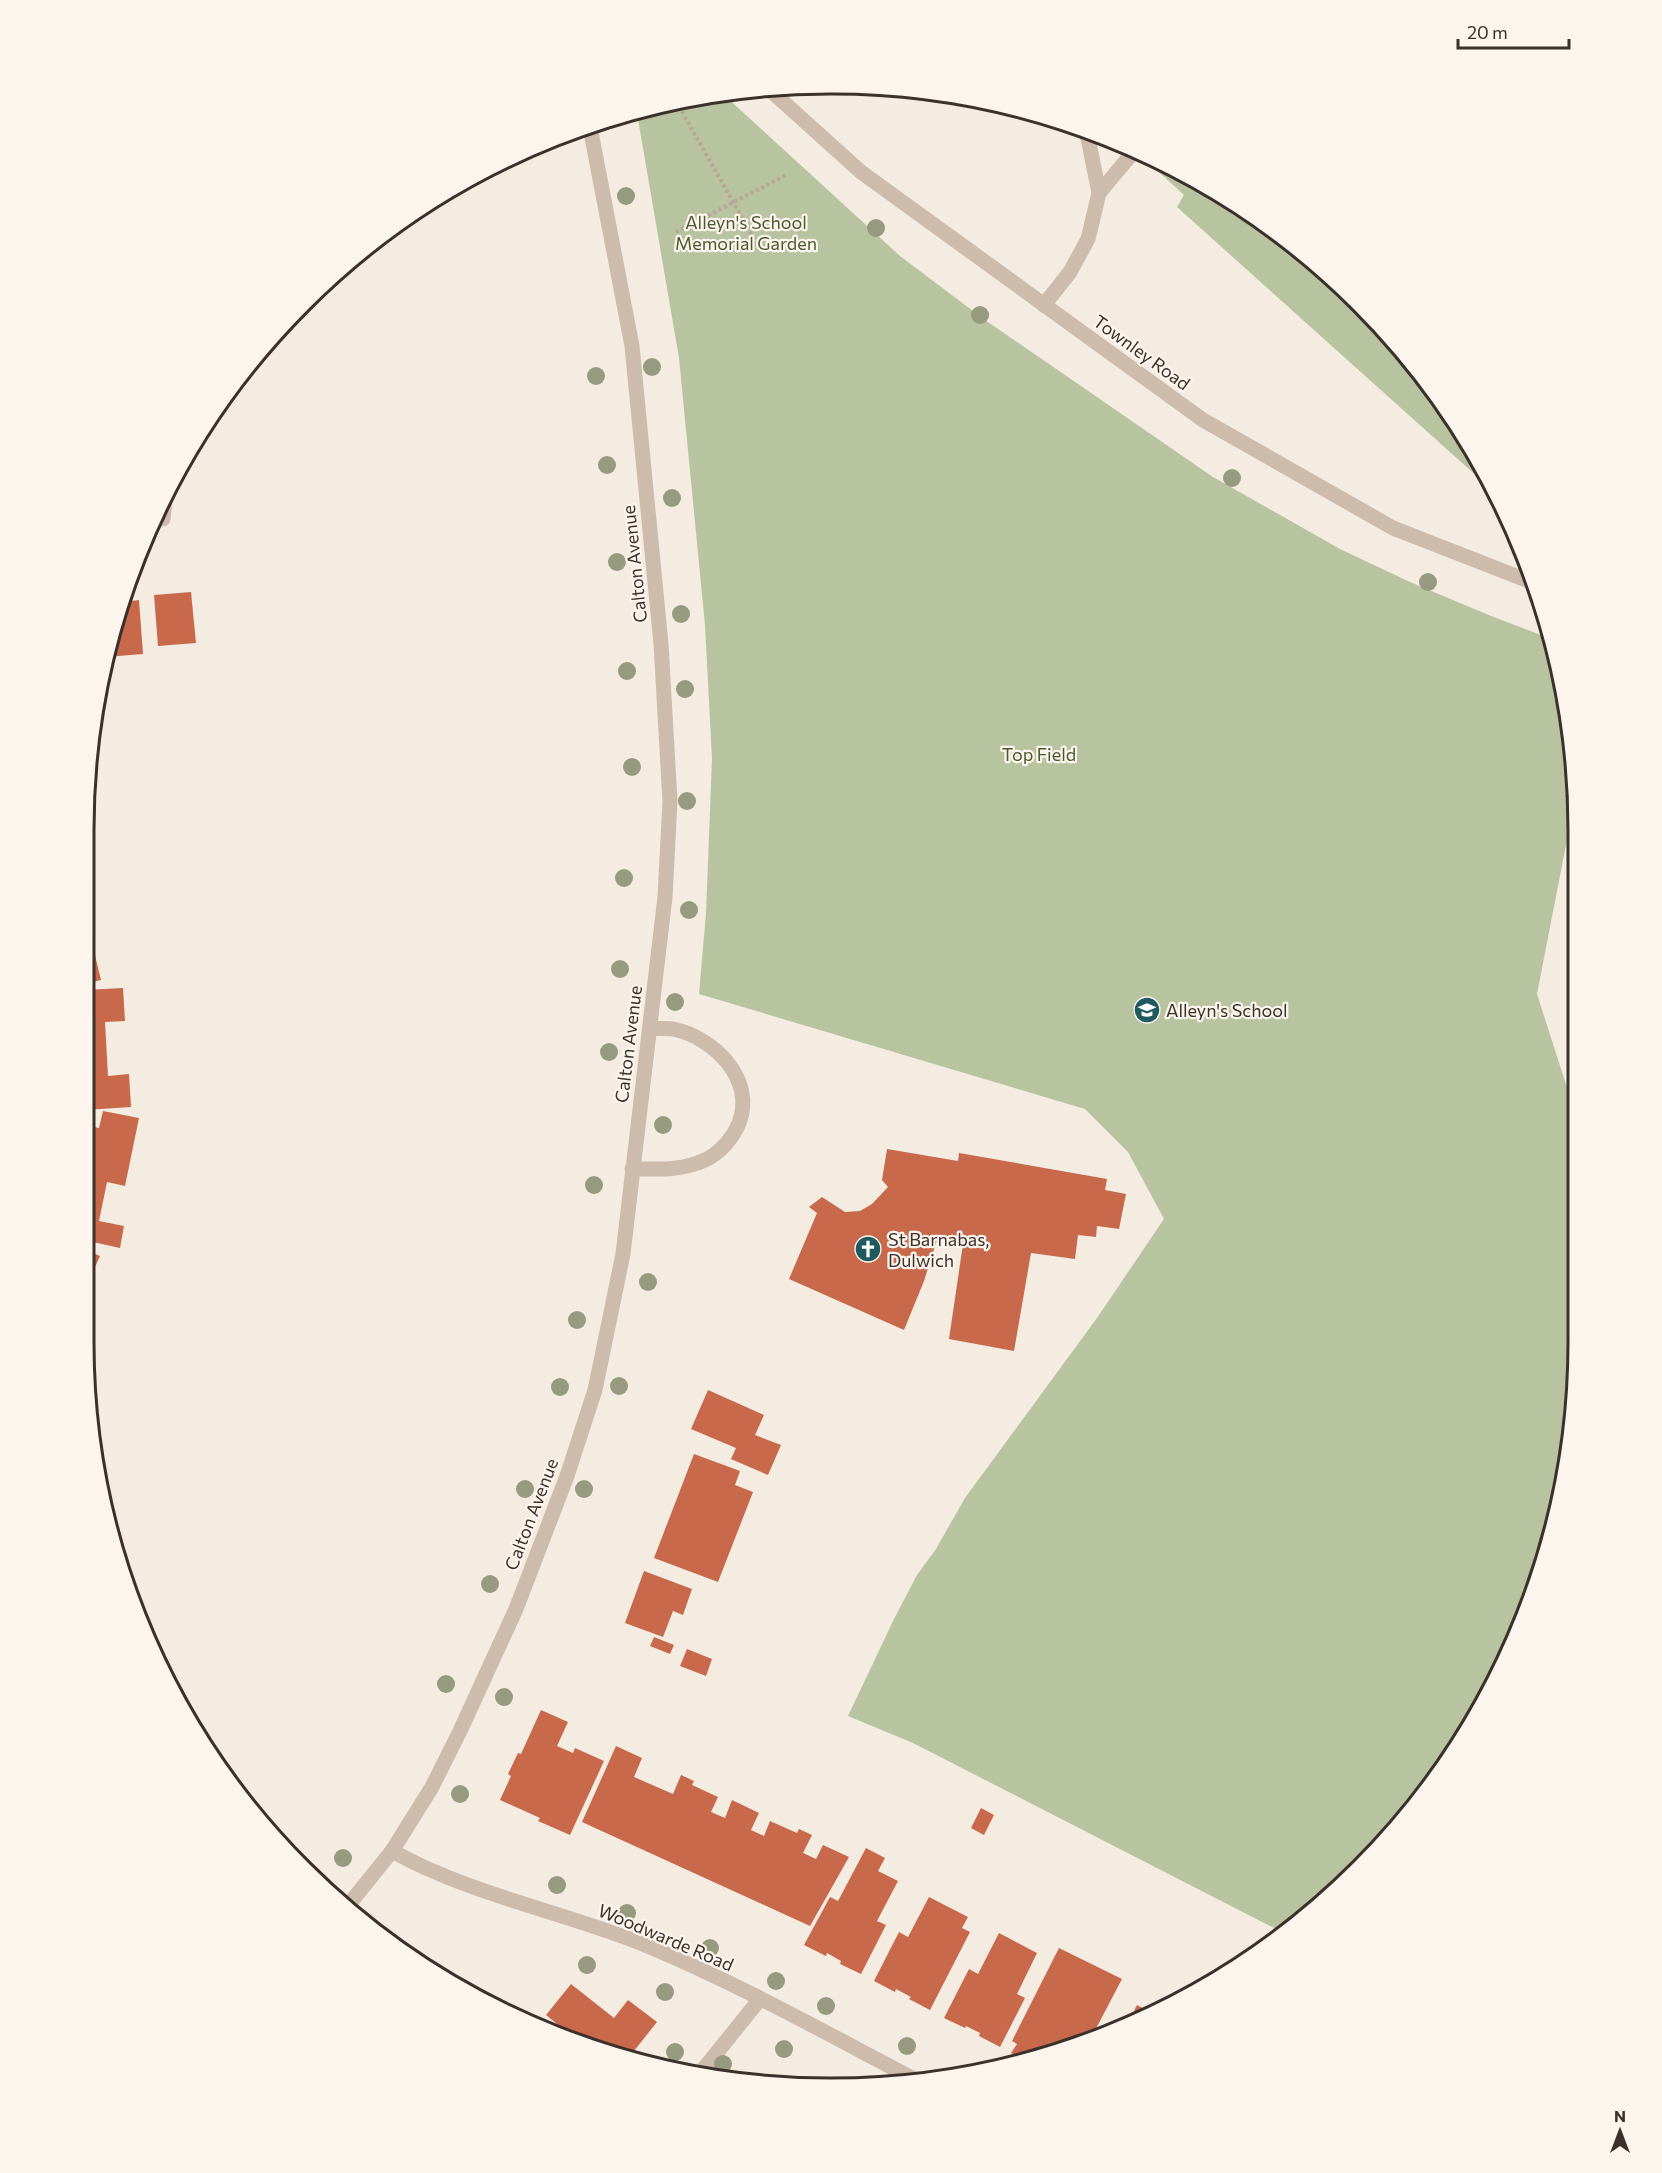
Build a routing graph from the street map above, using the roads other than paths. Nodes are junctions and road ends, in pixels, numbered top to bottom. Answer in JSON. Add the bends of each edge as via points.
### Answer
{"nodes":[{"id":1,"x":777,"y":97,"type":"edge"},
{"id":2,"x":592,"y":135,"type":"edge"},
{"id":3,"x":1089,"y":142,"type":"edge"},
{"id":4,"x":1129,"y":158,"type":"edge"},
{"id":5,"x":1099,"y":194,"type":"junction"},
{"id":6,"x":1044,"y":305,"type":"junction"},
{"id":7,"x":1522,"y":579,"type":"edge"},
{"id":8,"x":650,"y":1028,"type":"junction"},
{"id":9,"x":632,"y":1169,"type":"junction"},
{"id":10,"x":393,"y":1851,"type":"junction"},
{"id":11,"x":352,"y":1901,"type":"edge"},
{"id":12,"x":760,"y":1999,"type":"junction"},
{"id":13,"x":705,"y":2067,"type":"edge"},
{"id":14,"x":905,"y":2074,"type":"edge"}],
"edges":[{"from":1,"to":6,"type":"street","name":"Townley Road","via":[[861,172]]},
{"from":2,"to":8,"type":"street","name":"Calton Avenue","via":[[632,346],[662,644],[670,801],[665,897]]},
{"from":3,"to":5,"type":"street"},
{"from":4,"to":5,"type":"street"},
{"from":5,"to":6,"type":"street","via":[[1088,239],[1070,272]]},
{"from":6,"to":7,"type":"street","name":"Townley Road","via":[[1203,420],[1261,454],[1393,528]]},
{"from":8,"to":9,"type":"street","name":"Calton Avenue"},
{"from":8,"to":9,"type":"street","via":[[673,1029],[715,1050],[732,1067],[742,1088],[741,1118],[725,1145],[707,1159],[686,1167]]},
{"from":9,"to":10,"type":"street","name":"Calton Avenue","via":[[613,1307],[595,1390],[567,1476],[516,1609],[460,1731]]},
{"from":10,"to":11,"type":"street","name":"Calton Avenue"},
{"from":10,"to":12,"type":"street","name":"Woodwarde Road","via":[[478,1888],[642,1944]]},
{"from":12,"to":13,"type":"street"},
{"from":12,"to":14,"type":"street","name":"Woodwarde Road"}]}
